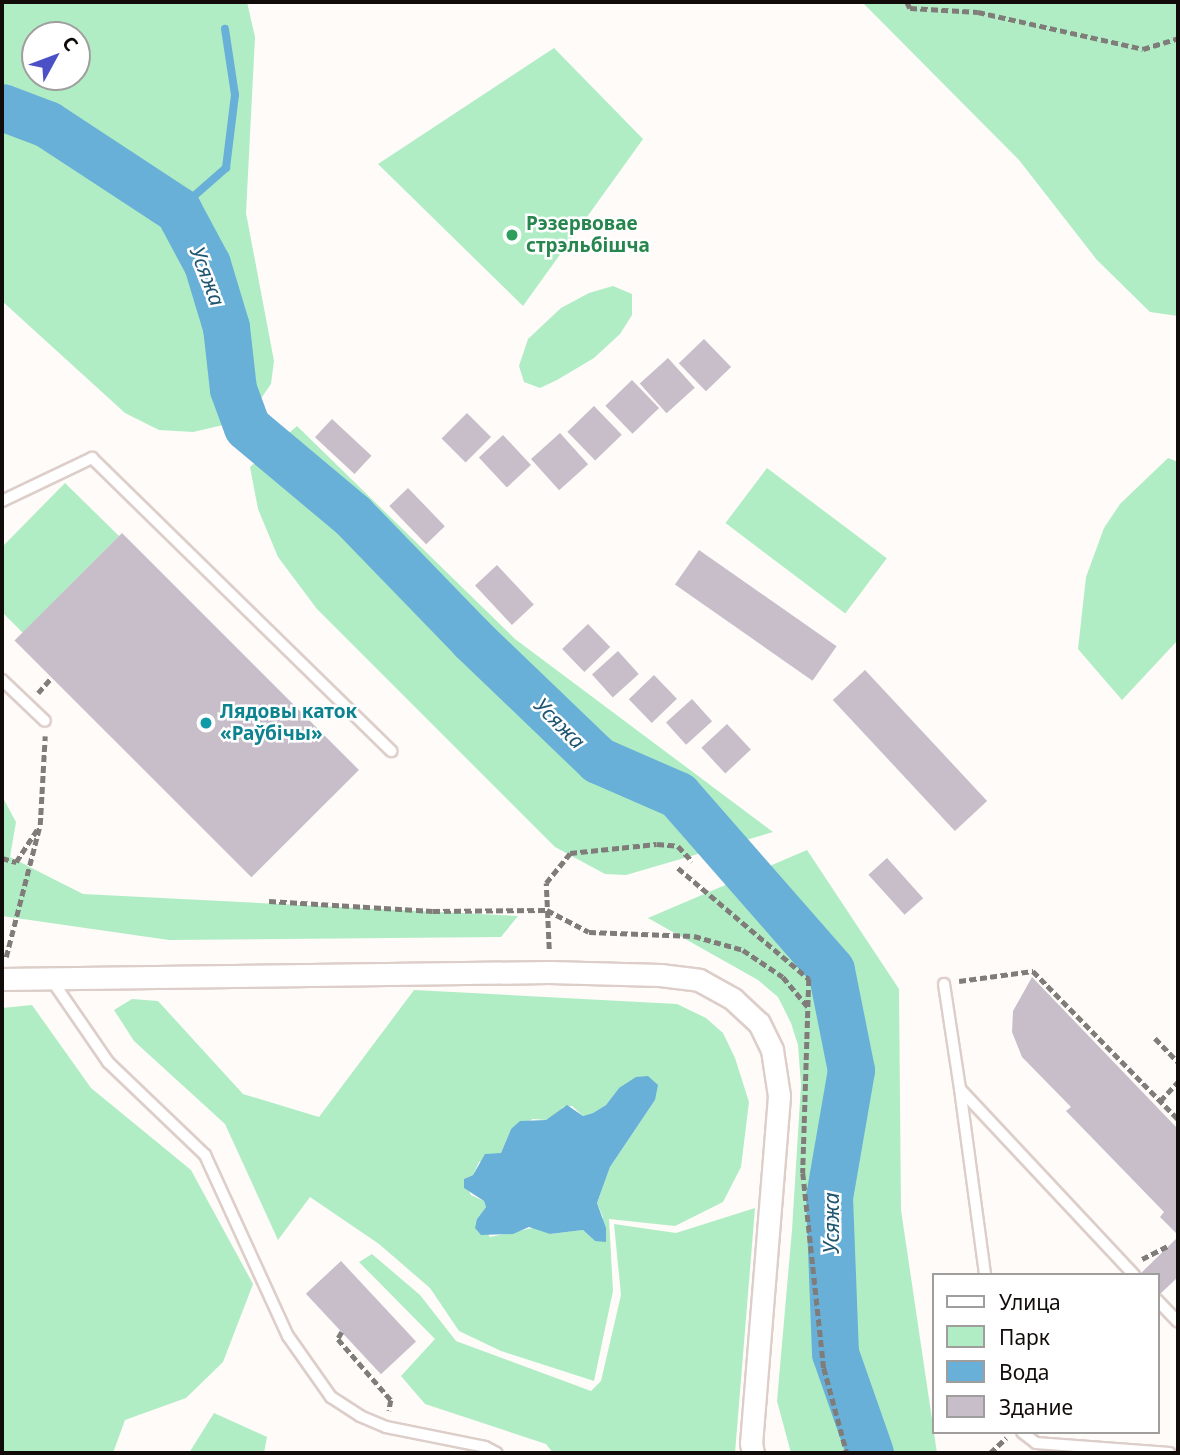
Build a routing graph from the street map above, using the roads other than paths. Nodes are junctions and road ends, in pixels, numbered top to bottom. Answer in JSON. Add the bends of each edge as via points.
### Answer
{"nodes":[{"id":1,"x":2,"y":501,"type":"edge"},
{"id":2,"x":2,"y":680,"type":"edge"},
{"id":3,"x":45,"y":721,"type":"road end"},
{"id":4,"x":391,"y":751,"type":"dead end"},
{"id":5,"x":3,"y":970,"type":"edge"},
{"id":6,"x":50,"y":977,"type":"junction"},
{"id":7,"x":944,"y":984,"type":"road end"},
{"id":8,"x":960,"y":1090,"type":"junction"},
{"id":9,"x":1130,"y":1271,"type":"edge"},
{"id":10,"x":985,"y":1273,"type":"edge"},
{"id":11,"x":1159,"y":1302,"type":"edge"},
{"id":12,"x":1178,"y":1322,"type":"edge"},
{"id":13,"x":1025,"y":1434,"type":"edge"},
{"id":14,"x":497,"y":1453,"type":"edge"},
{"id":15,"x":753,"y":1453,"type":"edge"},
{"id":16,"x":1170,"y":1453,"type":"edge"}],
"edges":[{"from":1,"to":4,"type":"lane","via":[[92,458]]},
{"from":2,"to":3,"type":"lane"},
{"from":5,"to":6,"type":"street"},
{"from":6,"to":14,"type":"lane","via":[[108,1062],[205,1155],[288,1336],[331,1397],[386,1427]]},
{"from":6,"to":15,"type":"street","via":[[660,975],[699,980],[733,999],[759,1023],[772,1050],[779,1096]]},
{"from":7,"to":8,"type":"lane"},
{"from":8,"to":9,"type":"lane"},
{"from":8,"to":10,"type":"lane"},
{"from":11,"to":12,"type":"lane"},
{"from":13,"to":16,"type":"lane","via":[[1036,1443]]}]}
